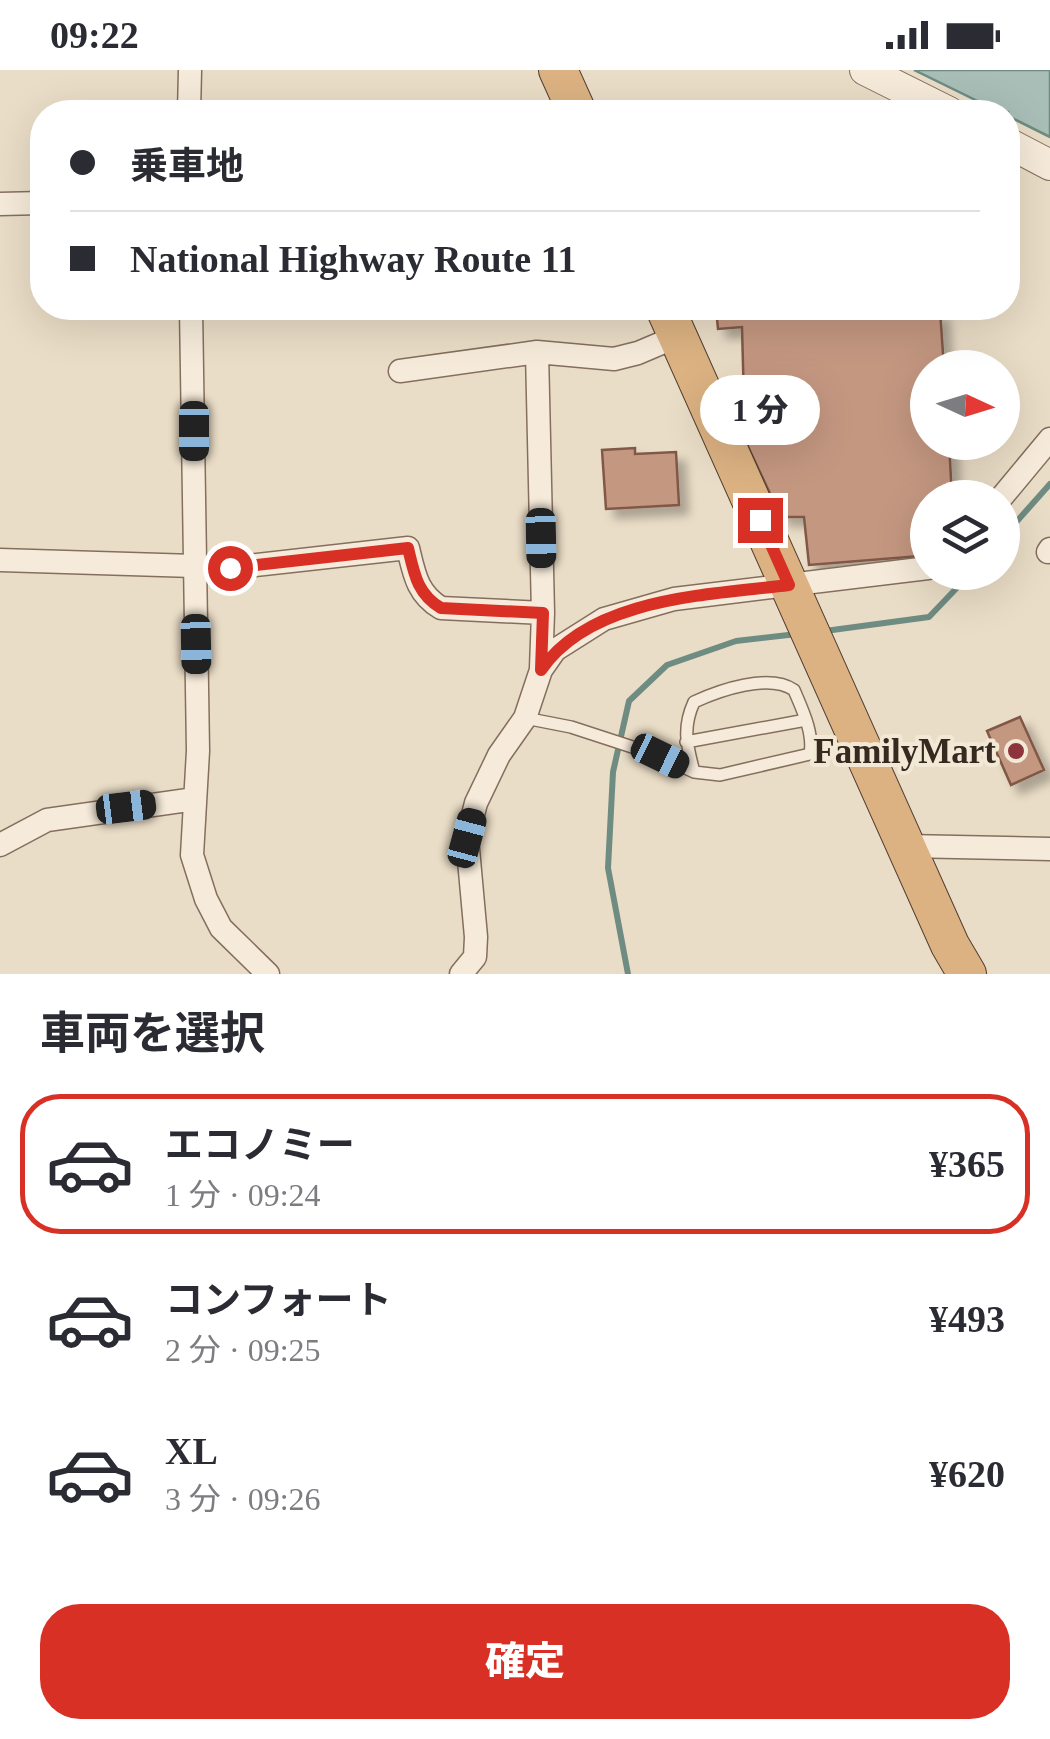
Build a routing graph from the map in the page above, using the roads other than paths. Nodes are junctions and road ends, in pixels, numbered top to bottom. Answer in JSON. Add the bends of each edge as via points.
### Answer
{"nodes":[{"id":1,"x":190,"y":70,"type":"edge"},
{"id":2,"x":558,"y":70,"type":"edge"},
{"id":3,"x":865,"y":70,"type":"edge"},
{"id":4,"x":190,"y":100,"type":"edge"},
{"id":5,"x":572,"y":100,"type":"edge"},
{"id":6,"x":925,"y":100,"type":"edge"},
{"id":7,"x":1020,"y":149,"type":"edge"},
{"id":8,"x":1050,"y":165,"type":"edge"},
{"id":9,"x":30,"y":203,"type":"edge"},
{"id":10,"x":0,"y":204,"type":"edge"},
{"id":11,"x":191,"y":320,"type":"edge"},
{"id":12,"x":671,"y":322,"type":"edge"},
{"id":13,"x":537,"y":352,"type":"junction"},
{"id":14,"x":400,"y":372,"type":"dead end"},
{"id":15,"x":1050,"y":439,"type":"edge"},
{"id":16,"x":1016,"y":480,"type":"edge"},
{"id":17,"x":0,"y":560,"type":"edge"},
{"id":18,"x":194,"y":569,"type":"junction"},
{"id":19,"x":910,"y":570,"type":"edge"},
{"id":20,"x":789,"y":585,"type":"junction"},
{"id":21,"x":543,"y":613,"type":"junction"},
{"id":22,"x":541,"y":670,"type":"junction"},
{"id":23,"x":525,"y":718,"type":"junction"},
{"id":24,"x":806,"y":720,"type":"junction"},
{"id":25,"x":686,"y":742,"type":"junction"},
{"id":26,"x":694,"y":772,"type":"junction"},
{"id":27,"x":194,"y":799,"type":"junction"},
{"id":28,"x":0,"y":845,"type":"edge"},
{"id":29,"x":906,"y":846,"type":"junction"},
{"id":30,"x":1050,"y":849,"type":"edge"},
{"id":31,"x":268,"y":974,"type":"edge"},
{"id":32,"x":461,"y":974,"type":"edge"},
{"id":33,"x":967,"y":974,"type":"edge"}],
"edges":[{"from":1,"to":4,"type":"street"},
{"from":2,"to":5,"type":"highway"},
{"from":3,"to":6,"type":"street"},
{"from":7,"to":8,"type":"street"},
{"from":9,"to":10,"type":"street"},
{"from":11,"to":18,"type":"street"},
{"from":12,"to":13,"type":"street","via":[[614,359]]},
{"from":12,"to":20,"type":"highway"},
{"from":13,"to":14,"type":"street"},
{"from":13,"to":21,"type":"street"},
{"from":15,"to":16,"type":"street"},
{"from":17,"to":18,"type":"street"},
{"from":18,"to":21,"type":"street","via":[[408,548],[417,584],[441,608]]},
{"from":18,"to":27,"type":"street"},
{"from":19,"to":20,"type":"street"},
{"from":20,"to":22,"type":"street","via":[[674,599],[604,620],[555,650]]},
{"from":20,"to":29,"type":"highway"},
{"from":21,"to":22,"type":"street"},
{"from":22,"to":23,"type":"street"},
{"from":23,"to":26,"type":"lane","via":[[571,727]]},
{"from":23,"to":32,"type":"street","via":[[499,755],[467,838],[476,937],[474,957]]},
{"from":24,"to":25,"type":"lane"},
{"from":24,"to":25,"type":"lane","via":[[794,690],[774,682],[694,702]]},
{"from":24,"to":26,"type":"lane","via":[[812,748],[805,758],[720,776]]},
{"from":25,"to":26,"type":"lane"},
{"from":27,"to":28,"type":"street","via":[[47,820]]},
{"from":27,"to":31,"type":"street","via":[[192,855],[206,899],[230,938]]},
{"from":29,"to":30,"type":"street"},
{"from":29,"to":33,"type":"highway"}]}
